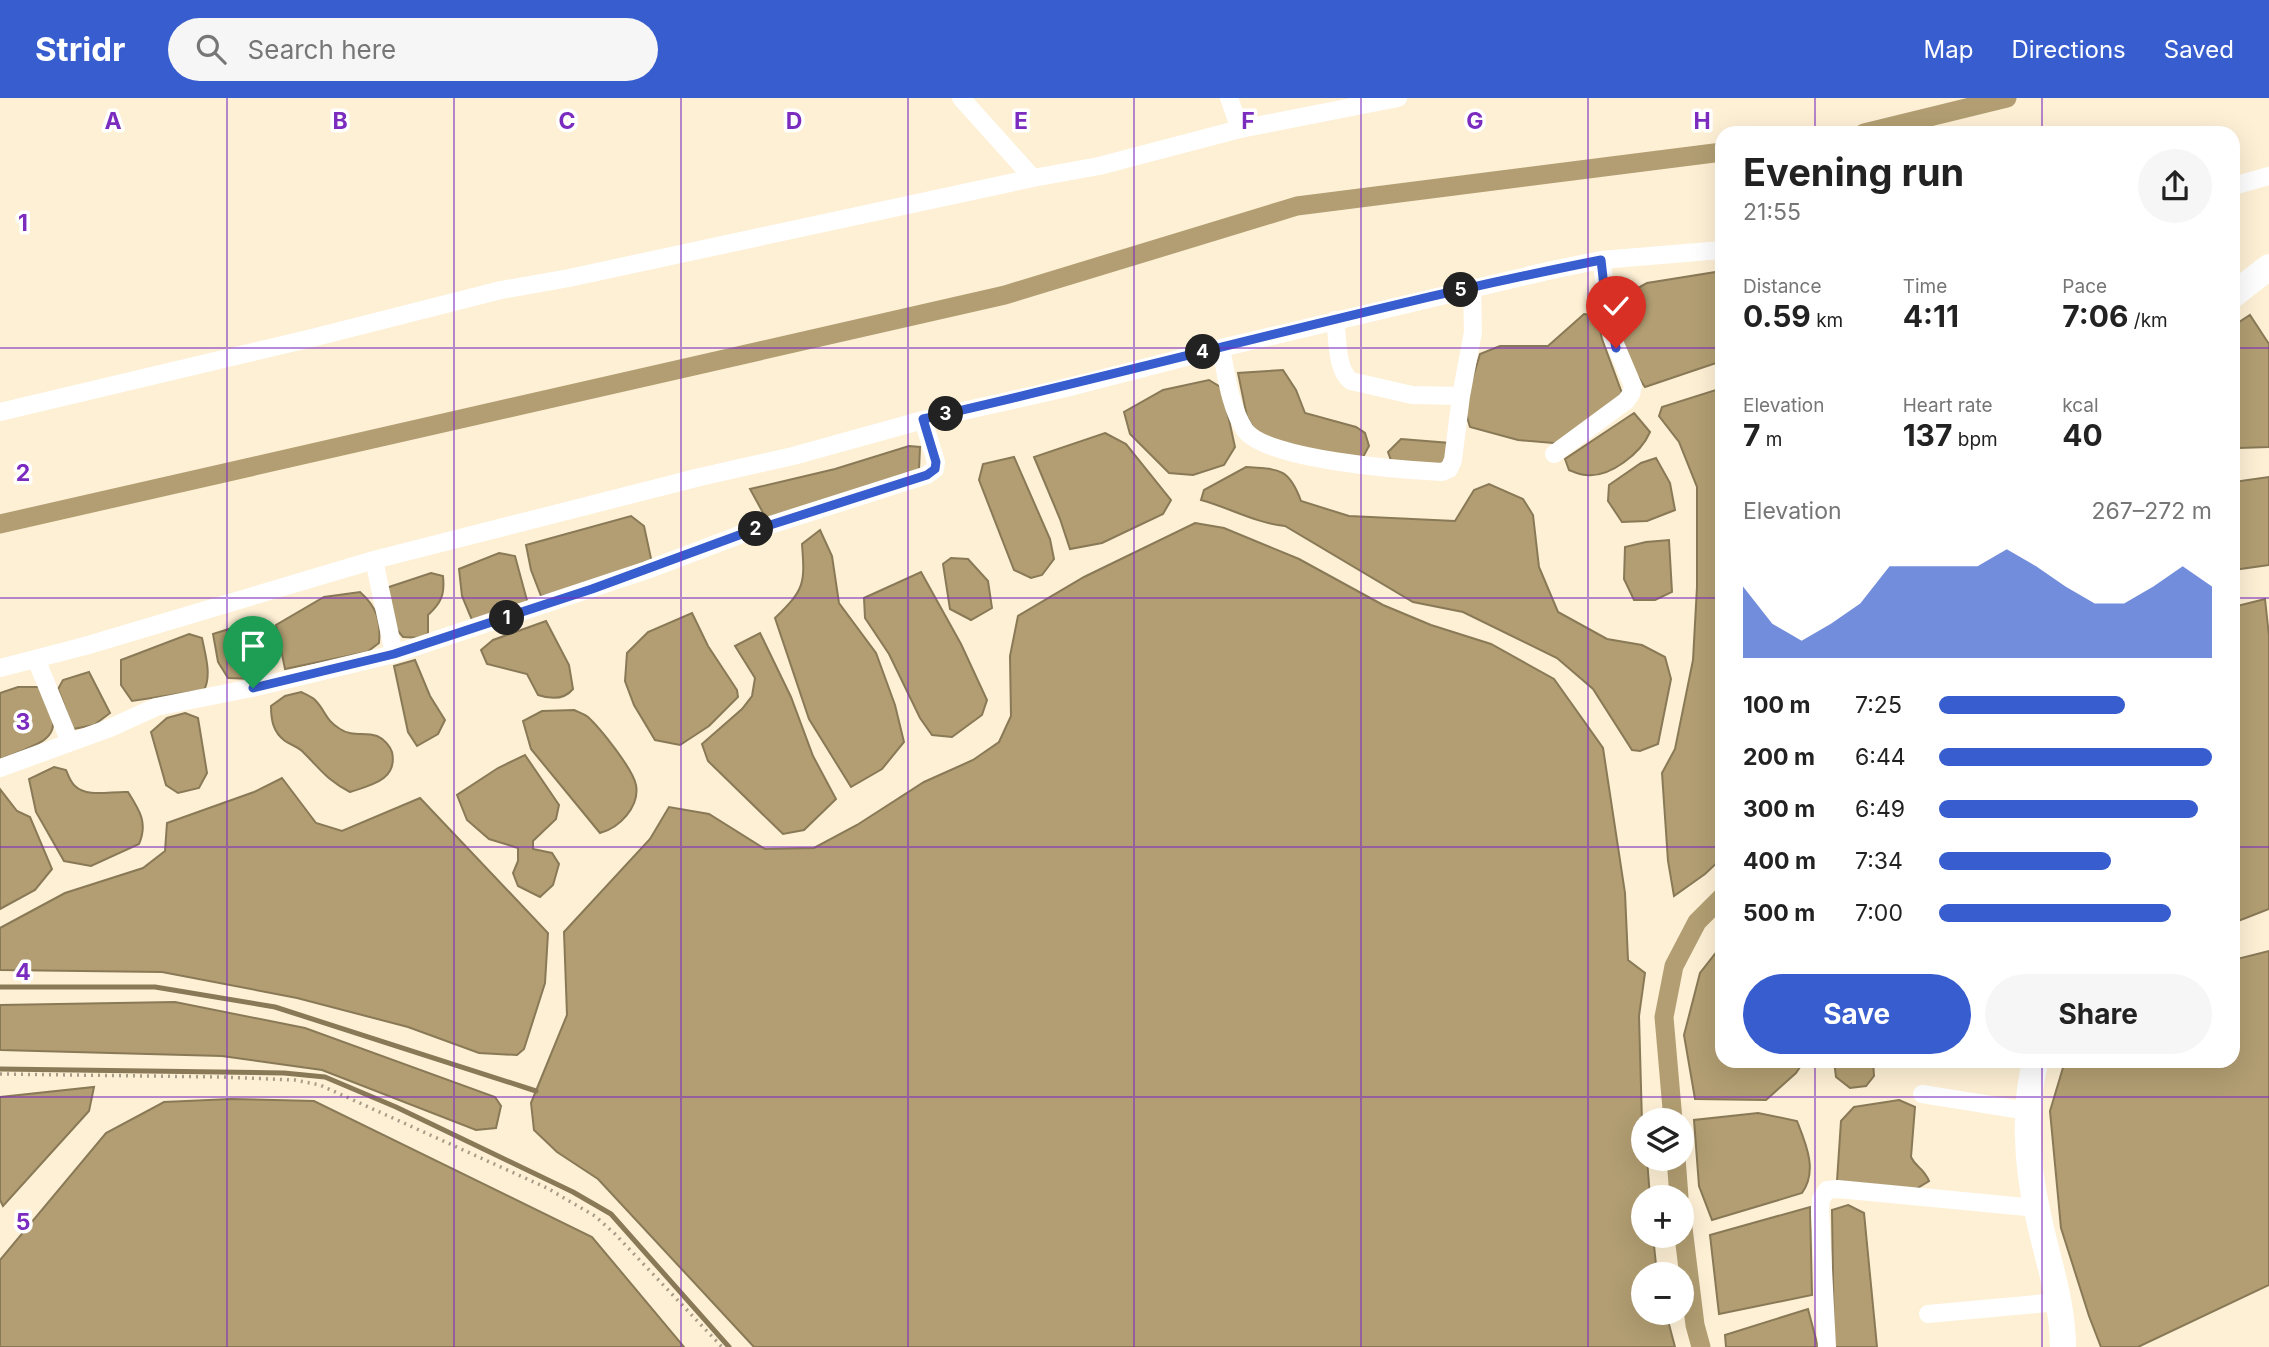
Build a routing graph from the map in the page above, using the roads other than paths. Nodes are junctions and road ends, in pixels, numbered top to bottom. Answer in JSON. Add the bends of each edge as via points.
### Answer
{"nodes":[{"id":1,"x":961,"y":98,"type":"edge"},
{"id":2,"x":1228,"y":98,"type":"edge"},
{"id":3,"x":1398,"y":98,"type":"edge"},
{"id":4,"x":1240,"y":129,"type":"junction"},
{"id":5,"x":2269,"y":176,"type":"edge"},
{"id":6,"x":1032,"y":178,"type":"junction"},
{"id":7,"x":2240,"y":184,"type":"edge"},
{"id":8,"x":1715,"y":251,"type":"edge"},
{"id":9,"x":1601,"y":260,"type":"junction"},
{"id":10,"x":2269,"y":267,"type":"edge"},
{"id":11,"x":1472,"y":287,"type":"junction"},
{"id":12,"x":2240,"y":290,"type":"edge"},
{"id":13,"x":1335,"y":320,"type":"junction"},
{"id":14,"x":1221,"y":348,"type":"junction"},
{"id":15,"x":1461,"y":396,"type":"junction"},
{"id":16,"x":0,"y":412,"type":"edge"},
{"id":17,"x":923,"y":419,"type":"junction"},
{"id":18,"x":1554,"y":454,"type":"dead end"},
{"id":19,"x":374,"y":560,"type":"junction"},
{"id":20,"x":394,"y":654,"type":"junction"},
{"id":21,"x":36,"y":659,"type":"junction"},
{"id":22,"x":0,"y":668,"type":"edge"},
{"id":23,"x":70,"y":742,"type":"junction"},
{"id":24,"x":0,"y":768,"type":"edge"},
{"id":25,"x":2034,"y":1068,"type":"edge"},
{"id":26,"x":1922,"y":1094,"type":"dead end"},
{"id":27,"x":2028,"y":1111,"type":"junction"},
{"id":28,"x":2036,"y":1208,"type":"junction"},
{"id":29,"x":2058,"y":1302,"type":"junction"},
{"id":30,"x":1928,"y":1314,"type":"dead end"},
{"id":31,"x":1827,"y":1347,"type":"edge"},
{"id":32,"x":2063,"y":1347,"type":"edge"}],
"edges":[{"from":1,"to":6,"type":"street"},
{"from":2,"to":4,"type":"street"},
{"from":3,"to":4,"type":"street"},
{"from":4,"to":6,"type":"street","via":[[1099,166]]},
{"from":5,"to":7,"type":"street"},
{"from":6,"to":16,"type":"street","via":[[501,290]]},
{"from":8,"to":9,"type":"street"},
{"from":9,"to":11,"type":"street"},
{"from":9,"to":18,"type":"street","via":[[1613,339],[1633,386],[1626,401]]},
{"from":10,"to":12,"type":"street"},
{"from":11,"to":13,"type":"street"},
{"from":11,"to":15,"type":"street","via":[[1473,332]]},
{"from":13,"to":14,"type":"street"},
{"from":13,"to":15,"type":"street","via":[[1342,366],[1352,381],[1412,396]]},
{"from":14,"to":15,"type":"street","via":[[1246,432],[1258,441],[1303,455],[1442,472],[1453,460]]},
{"from":14,"to":17,"type":"street"},
{"from":17,"to":19,"type":"street"},
{"from":17,"to":20,"type":"street","via":[[936,462],[927,475]]},
{"from":19,"to":20,"type":"street"},
{"from":19,"to":21,"type":"street"},
{"from":20,"to":23,"type":"street","via":[[156,707]]},
{"from":21,"to":22,"type":"street"},
{"from":21,"to":23,"type":"street"},
{"from":23,"to":24,"type":"street"},
{"from":25,"to":27,"type":"street"},
{"from":26,"to":27,"type":"street"},
{"from":27,"to":28,"type":"street"},
{"from":28,"to":29,"type":"street"},
{"from":28,"to":31,"type":"street","via":[[1828,1190],[1820,1210]]},
{"from":29,"to":30,"type":"street"},
{"from":29,"to":32,"type":"street"}]}
